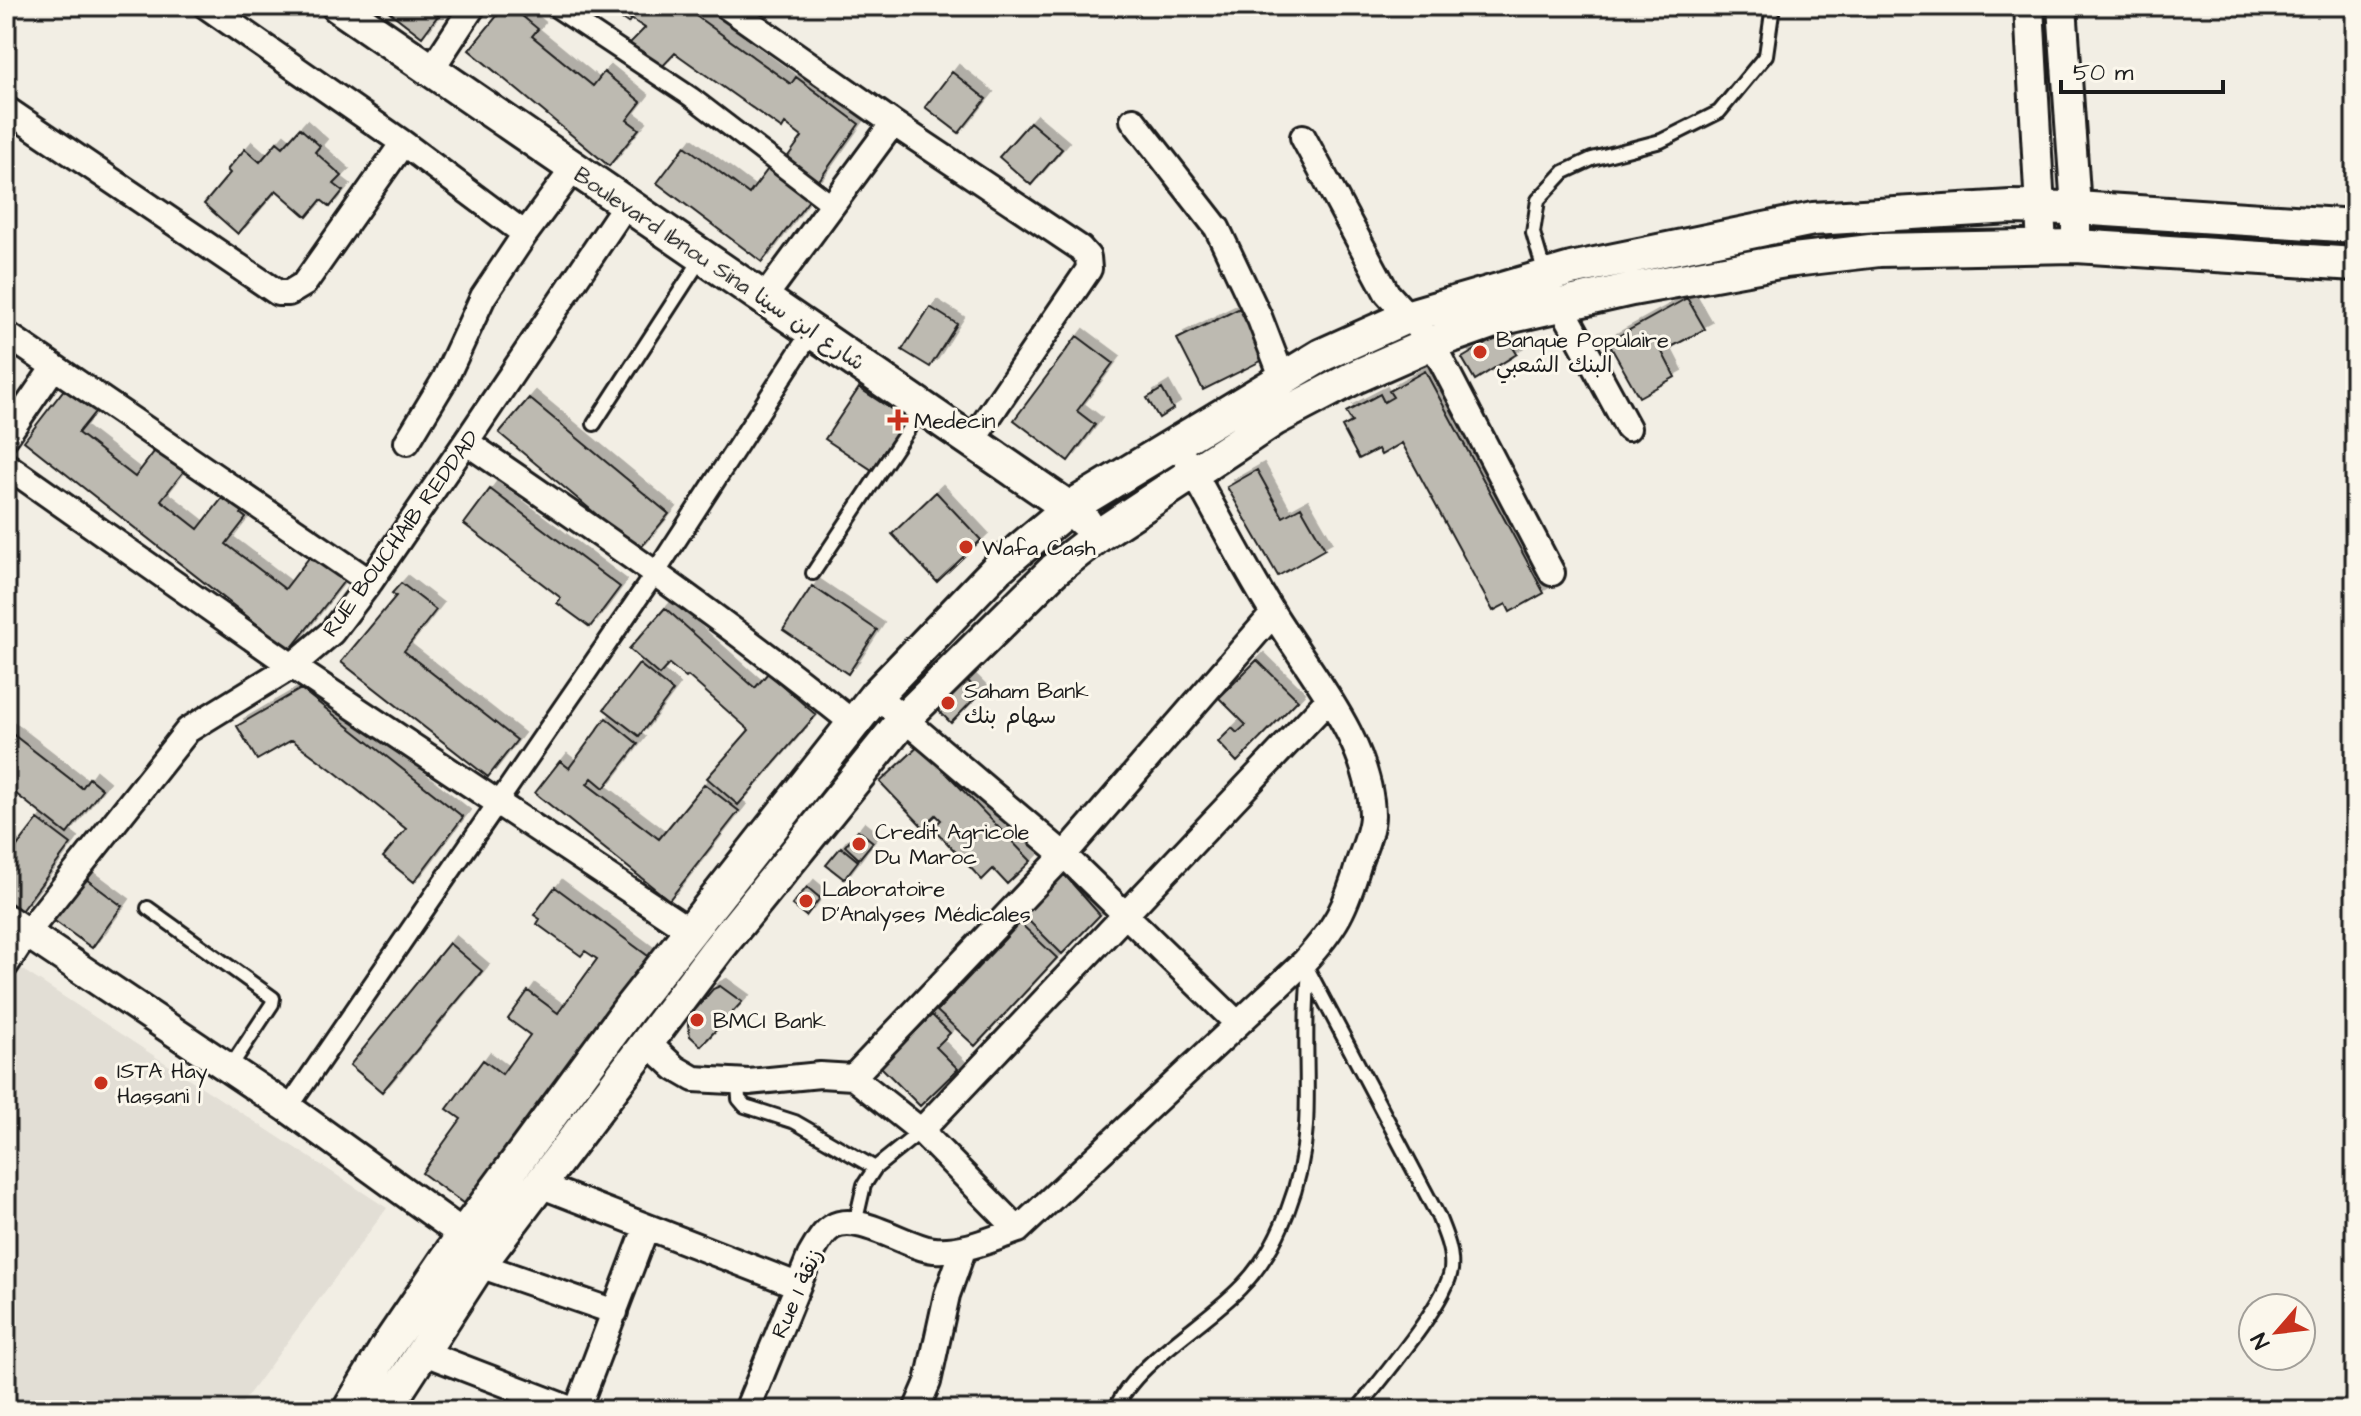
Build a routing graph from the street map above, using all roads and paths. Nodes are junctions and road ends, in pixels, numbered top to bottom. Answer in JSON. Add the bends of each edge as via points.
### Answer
{"nodes":[{"id":1,"x":206,"y":6,"type":"edge"},
{"id":2,"x":338,"y":6,"type":"edge"},
{"id":3,"x":473,"y":6,"type":"edge"},
{"id":4,"x":554,"y":6,"type":"edge"},
{"id":5,"x":726,"y":6,"type":"edge"},
{"id":6,"x":1773,"y":6,"type":"edge"},
{"id":7,"x":2029,"y":6,"type":"edge"},
{"id":8,"x":2062,"y":6,"type":"edge"},
{"id":9,"x":431,"y":70,"type":"junction"},
{"id":10,"x":6,"y":109,"type":"edge"},
{"id":11,"x":1133,"y":120,"type":"dead end"},
{"id":12,"x":893,"y":123,"type":"junction"},
{"id":13,"x":1303,"y":137,"type":"dead end"},
{"id":14,"x":403,"y":143,"type":"junction"},
{"id":15,"x":574,"y":168,"type":"junction"},
{"id":16,"x":626,"y":204,"type":"junction"},
{"id":17,"x":831,"y":204,"type":"junction"},
{"id":18,"x":2041,"y":207,"type":"junction"},
{"id":19,"x":2076,"y":208,"type":"junction"},
{"id":20,"x":2355,"y":226,"type":"edge"},
{"id":21,"x":525,"y":234,"type":"junction"},
{"id":22,"x":2042,"y":246,"type":"junction"},
{"id":23,"x":2076,"y":246,"type":"junction"},
{"id":24,"x":703,"y":256,"type":"junction"},
{"id":25,"x":2355,"y":264,"type":"edge"},
{"id":26,"x":1545,"y":276,"type":"junction"},
{"id":27,"x":764,"y":298,"type":"junction"},
{"id":28,"x":1561,"y":305,"type":"junction"},
{"id":29,"x":1409,"y":316,"type":"junction"},
{"id":30,"x":812,"y":331,"type":"junction"},
{"id":31,"x":6,"y":334,"type":"edge"},
{"id":32,"x":1432,"y":343,"type":"junction"},
{"id":33,"x":54,"y":367,"type":"junction"},
{"id":34,"x":1283,"y":379,"type":"junction"},
{"id":35,"x":923,"y":407,"type":"junction"},
{"id":36,"x":594,"y":424,"type":"dead end"},
{"id":37,"x":1628,"y":428,"type":"dead end"},
{"id":38,"x":6,"y":437,"type":"edge"},
{"id":39,"x":972,"y":441,"type":"junction"},
{"id":40,"x":407,"y":442,"type":"dead end"},
{"id":41,"x":466,"y":442,"type":"junction"},
{"id":42,"x":1176,"y":442,"type":"junction"},
{"id":43,"x":6,"y":465,"type":"edge"},
{"id":44,"x":1193,"y":472,"type":"junction"},
{"id":45,"x":1069,"y":508,"type":"junction"},
{"id":46,"x":1099,"y":535,"type":"junction"},
{"id":47,"x":656,"y":572,"type":"junction"},
{"id":48,"x":813,"y":573,"type":"dead end"},
{"id":49,"x":1552,"y":573,"type":"dead end"},
{"id":50,"x":370,"y":582,"type":"junction"},
{"id":51,"x":1273,"y":614,"type":"junction"},
{"id":52,"x":292,"y":666,"type":"junction"},
{"id":53,"x":876,"y":695,"type":"junction"},
{"id":54,"x":1329,"y":699,"type":"junction"},
{"id":55,"x":904,"y":719,"type":"junction"},
{"id":56,"x":853,"y":723,"type":"junction"},
{"id":57,"x":497,"y":801,"type":"junction"},
{"id":58,"x":1064,"y":855,"type":"junction"},
{"id":59,"x":148,"y":908,"type":"dead end"},
{"id":60,"x":1126,"y":917,"type":"junction"},
{"id":61,"x":16,"y":926,"type":"edge"},
{"id":62,"x":689,"y":930,"type":"junction"},
{"id":63,"x":6,"y":965,"type":"edge"},
{"id":64,"x":1307,"y":967,"type":"junction"},
{"id":65,"x":1237,"y":1023,"type":"junction"},
{"id":66,"x":647,"y":1042,"type":"junction"},
{"id":67,"x":229,"y":1069,"type":"junction"},
{"id":68,"x":853,"y":1077,"type":"junction"},
{"id":69,"x":738,"y":1082,"type":"junction"},
{"id":70,"x":288,"y":1108,"type":"junction"},
{"id":71,"x":921,"y":1131,"type":"junction"},
{"id":72,"x":875,"y":1168,"type":"junction"},
{"id":73,"x":540,"y":1185,"type":"junction"},
{"id":74,"x":855,"y":1224,"type":"junction"},
{"id":75,"x":646,"y":1228,"type":"junction"},
{"id":76,"x":1018,"y":1230,"type":"junction"},
{"id":77,"x":963,"y":1250,"type":"junction"},
{"id":78,"x":477,"y":1251,"type":"junction"},
{"id":79,"x":797,"y":1285,"type":"junction"},
{"id":80,"x":615,"y":1312,"type":"junction"},
{"id":81,"x":422,"y":1352,"type":"junction"},
{"id":82,"x":543,"y":1405,"type":"edge"},
{"id":83,"x":349,"y":1410,"type":"edge"},
{"id":84,"x":385,"y":1410,"type":"edge"},
{"id":85,"x":575,"y":1410,"type":"edge"},
{"id":86,"x":747,"y":1410,"type":"edge"},
{"id":87,"x":916,"y":1410,"type":"edge"},
{"id":88,"x":1115,"y":1410,"type":"edge"},
{"id":89,"x":1357,"y":1410,"type":"edge"}],
"edges":[{"from":1,"to":14,"type":"street"},
{"from":2,"to":9,"type":"main road","name":"Boulevard Ibnou Sina شارع ابن سينا"},
{"from":3,"to":9,"type":"street"},
{"from":4,"to":17,"type":"street","via":[[691,97]]},
{"from":5,"to":12,"type":"street"},
{"from":6,"to":26,"type":"lane","via":[[1766,55],[1719,112],[1661,141],[1564,172],[1538,200],[1533,233]]},
{"from":7,"to":18,"type":"street"},
{"from":8,"to":19,"type":"street"},
{"from":9,"to":15,"type":"main road","name":"Boulevard Ibnou Sina شارع ابن سينا"},
{"from":10,"to":14,"type":"street","via":[[278,293],[304,284]]},
{"from":11,"to":34,"type":"street","via":[[1217,228]]},
{"from":12,"to":17,"type":"street"},
{"from":12,"to":39,"type":"street","via":[[1088,257],[1089,269]]},
{"from":13,"to":29,"type":"street","via":[[1387,293]]},
{"from":14,"to":21,"type":"street"},
{"from":15,"to":16,"type":"main road","name":"Boulevard Ibnou Sina شارع ابن سينا"},
{"from":15,"to":21,"type":"street"},
{"from":16,"to":24,"type":"main road","name":"Boulevard Ibnou Sina شارع ابن سينا"},
{"from":16,"to":41,"type":"street","name":"RUE BOUCHAIB REDDAD"},
{"from":17,"to":27,"type":"street"},
{"from":18,"to":19,"type":"main road"},
{"from":18,"to":22,"type":"street"},
{"from":18,"to":26,"type":"main road","via":[[1813,219]]},
{"from":19,"to":20,"type":"main road"},
{"from":19,"to":23,"type":"street"},
{"from":21,"to":40,"type":"street","via":[[483,297],[445,379]]},
{"from":22,"to":23,"type":"main road"},
{"from":22,"to":28,"type":"main road","via":[[1879,250],[1785,261]]},
{"from":23,"to":25,"type":"main road"},
{"from":24,"to":27,"type":"main road","name":"Boulevard Ibnou Sina شارع ابن سينا"},
{"from":24,"to":36,"type":"lane"},
{"from":26,"to":29,"type":"main road"},
{"from":27,"to":30,"type":"main road","name":"Boulevard Ibnou Sina شارع ابن سينا"},
{"from":28,"to":32,"type":"main road"},
{"from":28,"to":37,"type":"street"},
{"from":29,"to":32,"type":"street"},
{"from":29,"to":34,"type":"main road","via":[[1322,355]]},
{"from":30,"to":35,"type":"main road","name":"Boulevard Ibnou Sina شارع ابن سينا"},
{"from":30,"to":47,"type":"street"},
{"from":31,"to":33,"type":"street"},
{"from":32,"to":44,"type":"main road","via":[[1275,419]]},
{"from":32,"to":49,"type":"street"},
{"from":33,"to":38,"type":"street"},
{"from":33,"to":50,"type":"street"},
{"from":34,"to":42,"type":"main road"},
{"from":35,"to":39,"type":"main road","name":"Boulevard Ibnou Sina شارع ابن سينا"},
{"from":35,"to":48,"type":"lane"},
{"from":39,"to":45,"type":"main road","name":"Boulevard Ibnou Sina شارع ابن سينا"},
{"from":41,"to":47,"type":"street"},
{"from":41,"to":50,"type":"street","name":"RUE BOUCHAIB REDDAD"},
{"from":42,"to":44,"type":"street"},
{"from":42,"to":45,"type":"main road"},
{"from":43,"to":52,"type":"street"},
{"from":44,"to":46,"type":"main road"},
{"from":44,"to":51,"type":"street"},
{"from":45,"to":46,"type":"main road","name":"Boulevard Ibnou Sina شارع ابن سينا"},
{"from":45,"to":53,"type":"main road","via":[[999,567]]},
{"from":46,"to":55,"type":"main road","via":[[1054,570]]},
{"from":47,"to":56,"type":"street"},
{"from":47,"to":57,"type":"street"},
{"from":50,"to":52,"type":"street","name":"RUE BOUCHAIB REDDAD","via":[[332,632]]},
{"from":51,"to":54,"type":"street"},
{"from":51,"to":58,"type":"street"},
{"from":52,"to":57,"type":"street"},
{"from":52,"to":61,"type":"street","name":"RUE BOUCHAIB REDDAD","via":[[188,730]]},
{"from":53,"to":55,"type":"street"},
{"from":53,"to":56,"type":"main road"},
{"from":54,"to":60,"type":"street"},
{"from":54,"to":64,"type":"street","via":[[1361,760],[1372,818],[1349,900]]},
{"from":55,"to":58,"type":"street"},
{"from":55,"to":66,"type":"main road"},
{"from":56,"to":62,"type":"main road"},
{"from":57,"to":62,"type":"street"},
{"from":57,"to":70,"type":"street"},
{"from":58,"to":60,"type":"street"},
{"from":58,"to":68,"type":"street"},
{"from":59,"to":67,"type":"lane","via":[[273,998]]},
{"from":60,"to":65,"type":"street"},
{"from":60,"to":71,"type":"street"},
{"from":61,"to":63,"type":"street","name":"RUE BOUCHAIB REDDAD"},
{"from":61,"to":67,"type":"street"},
{"from":62,"to":78,"type":"main road"},
{"from":64,"to":65,"type":"street"},
{"from":64,"to":88,"type":"lane","via":[[1306,1126],[1301,1163],[1271,1251],[1220,1308],[1139,1376]]},
{"from":64,"to":89,"type":"lane","via":[[1438,1216],[1452,1253],[1451,1274],[1438,1302]]},
{"from":65,"to":76,"type":"street"},
{"from":66,"to":69,"type":"street","via":[[694,1079]]},
{"from":66,"to":73,"type":"main road"},
{"from":67,"to":70,"type":"street"},
{"from":68,"to":69,"type":"street"},
{"from":68,"to":71,"type":"street"},
{"from":69,"to":72,"type":"lane","via":[[745,1106],[795,1122]]},
{"from":70,"to":78,"type":"street","via":[[422,1202]]},
{"from":71,"to":72,"type":"lane"},
{"from":71,"to":76,"type":"street"},
{"from":72,"to":74,"type":"lane","via":[[864,1185]]},
{"from":73,"to":75,"type":"street"},
{"from":73,"to":78,"type":"main road"},
{"from":74,"to":77,"type":"street","via":[[930,1250]]},
{"from":74,"to":79,"type":"street","name":"Rue 1 زنقة","via":[[834,1225],[823,1236]]},
{"from":75,"to":79,"type":"street"},
{"from":75,"to":80,"type":"street"},
{"from":76,"to":77,"type":"street"},
{"from":77,"to":87,"type":"street"},
{"from":78,"to":80,"type":"street"},
{"from":78,"to":81,"type":"main road"},
{"from":78,"to":83,"type":"main road","via":[[385,1350]]},
{"from":79,"to":86,"type":"street","name":"Rue 1 زنقة"},
{"from":80,"to":85,"type":"street"},
{"from":81,"to":82,"type":"street"},
{"from":81,"to":84,"type":"main road"},
{"from":82,"to":85,"type":"street"}]}
